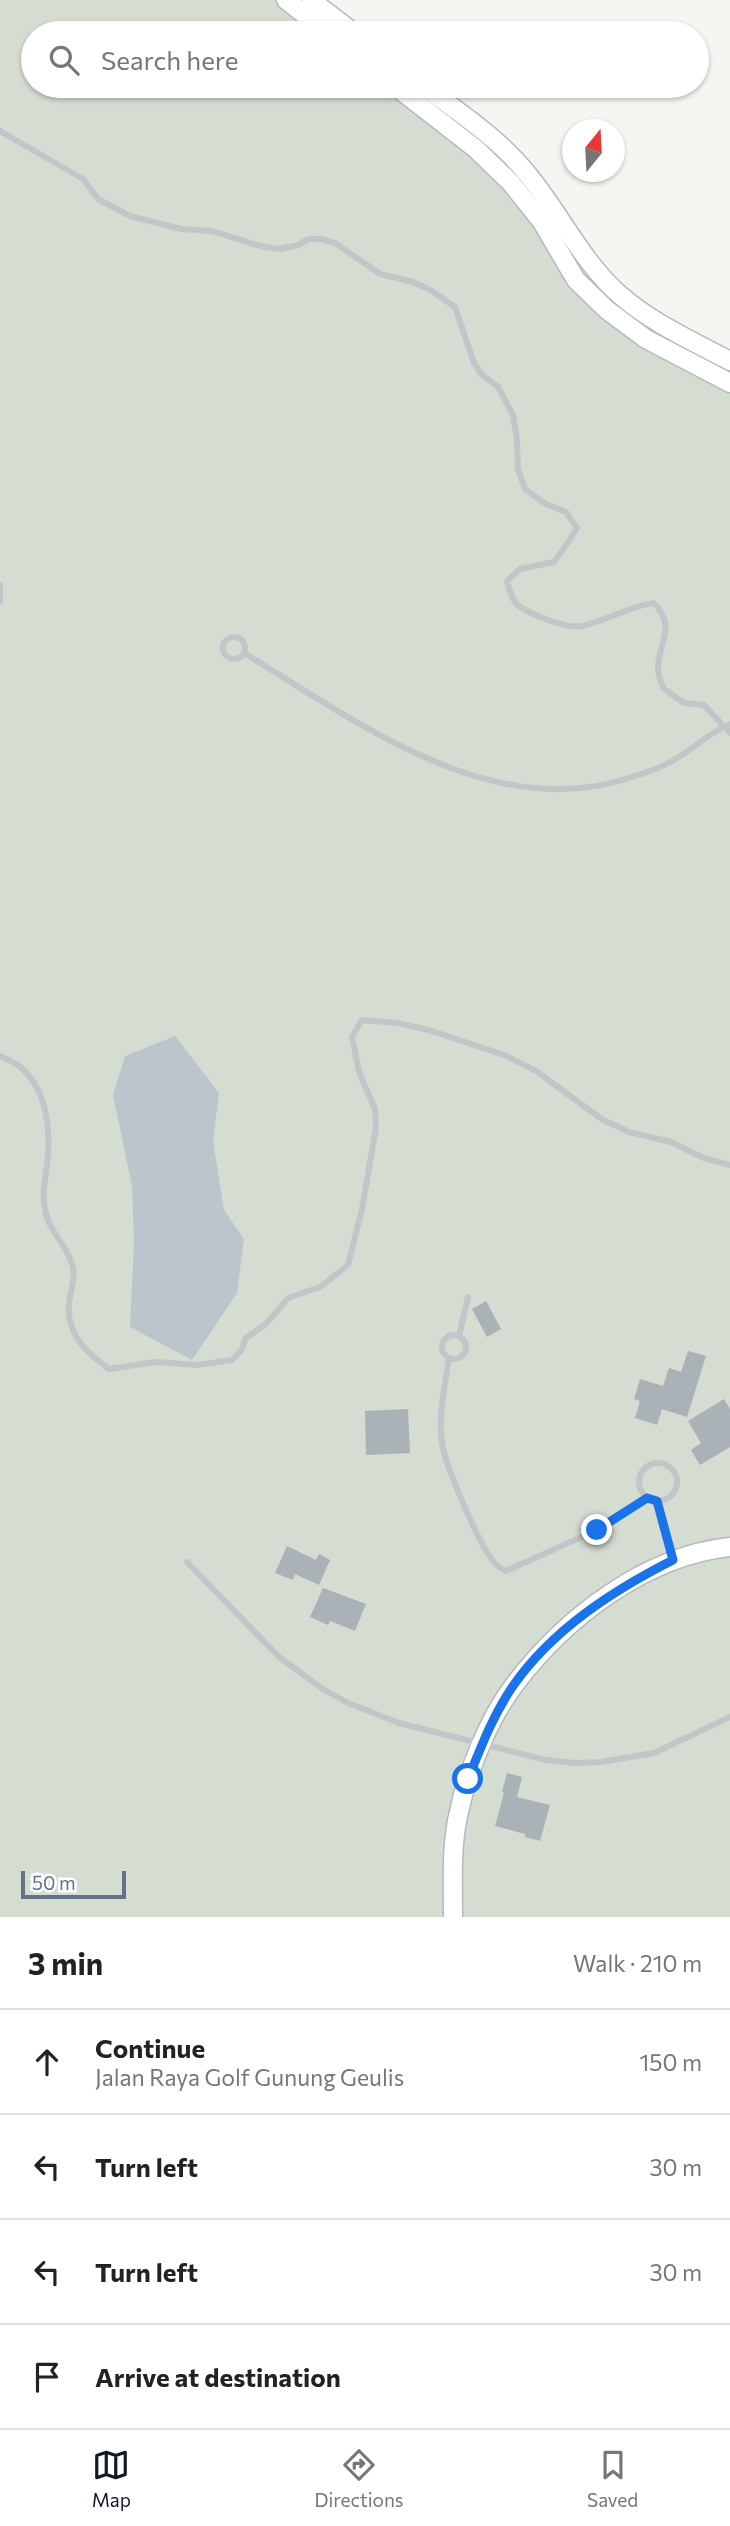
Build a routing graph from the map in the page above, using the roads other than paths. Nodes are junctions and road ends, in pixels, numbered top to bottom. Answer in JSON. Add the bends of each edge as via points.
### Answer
{"nodes":[{"id":1,"x":286,"y":0,"type":"edge"},
{"id":2,"x":312,"y":0,"type":"edge"},
{"id":3,"x":313,"y":21,"type":"edge"},
{"id":4,"x":339,"y":21,"type":"edge"},
{"id":5,"x":410,"y":98,"type":"edge"},
{"id":6,"x":439,"y":98,"type":"edge"},
{"id":7,"x":0,"y":131,"type":"edge"},
{"id":8,"x":730,"y":361,"type":"edge"},
{"id":9,"x":730,"y":383,"type":"edge"},
{"id":10,"x":0,"y":585,"type":"edge"},
{"id":11,"x":0,"y":602,"type":"edge"},
{"id":12,"x":244,"y":653,"type":"dead end"},
{"id":13,"x":727,"y":725,"type":"edge"},
{"id":14,"x":730,"y":733,"type":"edge"},
{"id":15,"x":0,"y":1056,"type":"edge"},
{"id":16,"x":730,"y":1165,"type":"edge"},
{"id":17,"x":468,"y":1297,"type":"dead end"},
{"id":18,"x":459,"y":1336,"type":"junction"},
{"id":19,"x":449,"y":1358,"type":"junction"},
{"id":20,"x":647,"y":1498,"type":"junction"},
{"id":21,"x":657,"y":1501,"type":"junction"},
{"id":22,"x":730,"y":1547,"type":"edge"},
{"id":23,"x":673,"y":1560,"type":"junction"},
{"id":24,"x":187,"y":1562,"type":"dead end"},
{"id":25,"x":730,"y":1717,"type":"edge"},
{"id":26,"x":483,"y":1743,"type":"junction"},
{"id":27,"x":453,"y":1914,"type":"edge"}],
"edges":[{"from":1,"to":3,"type":"main road"},
{"from":2,"to":4,"type":"main road"},
{"from":5,"to":9,"type":"main road","via":[[476,149],[510,183],[542,222],[576,280],[607,310],[646,339]]},
{"from":6,"to":8,"type":"main road","via":[[529,175],[594,268],[619,294],[649,318]]},
{"from":7,"to":13,"type":"lane","via":[[83,179],[98,199],[130,216],[181,229],[212,231],[270,248],[309,239],[328,241],[380,274],[414,282],[455,307],[474,363],[498,387],[513,415],[518,469],[525,489],[566,512],[576,528],[554,562],[520,569],[507,581],[515,602],[539,616],[578,627],[654,603],[664,614],[666,632],[658,667],[663,688],[684,703],[704,705]]},
{"from":10,"to":11,"type":"lane"},
{"from":12,"to":13,"type":"lane","via":[[390,741],[460,772],[506,785],[555,791],[596,788],[670,762]]},
{"from":13,"to":14,"type":"lane"},
{"from":15,"to":16,"type":"lane","via":[[32,1080],[46,1111],[44,1207],[73,1266],[72,1325],[77,1341],[109,1368],[232,1360],[246,1338],[266,1324],[288,1298],[320,1287],[348,1265],[376,1128],[375,1109],[359,1072],[352,1037],[362,1020],[432,1031],[504,1055],[536,1071],[603,1120]]},
{"from":17,"to":18,"type":"lane"},
{"from":18,"to":19,"type":"lane","via":[[466,1348],[463,1355]]},
{"from":18,"to":19,"type":"lane","via":[[452,1335],[441,1346]]},
{"from":19,"to":20,"type":"lane","via":[[441,1408],[442,1446],[494,1564],[506,1571],[519,1566],[597,1530]]},
{"from":20,"to":21,"type":"lane"},
{"from":20,"to":21,"type":"lane","via":[[639,1478],[653,1463],[664,1464],[673,1470],[675,1491],[668,1499]]},
{"from":21,"to":23,"type":"lane"},
{"from":22,"to":23,"type":"main road"},
{"from":23,"to":26,"type":"main road","via":[[611,1593],[566,1629],[514,1685]]},
{"from":24,"to":26,"type":"lane","via":[[279,1657],[323,1689],[399,1723]]},
{"from":25,"to":26,"type":"lane","via":[[654,1753],[601,1762],[545,1760]]},
{"from":26,"to":27,"type":"main road","via":[[457,1818]]}]}
